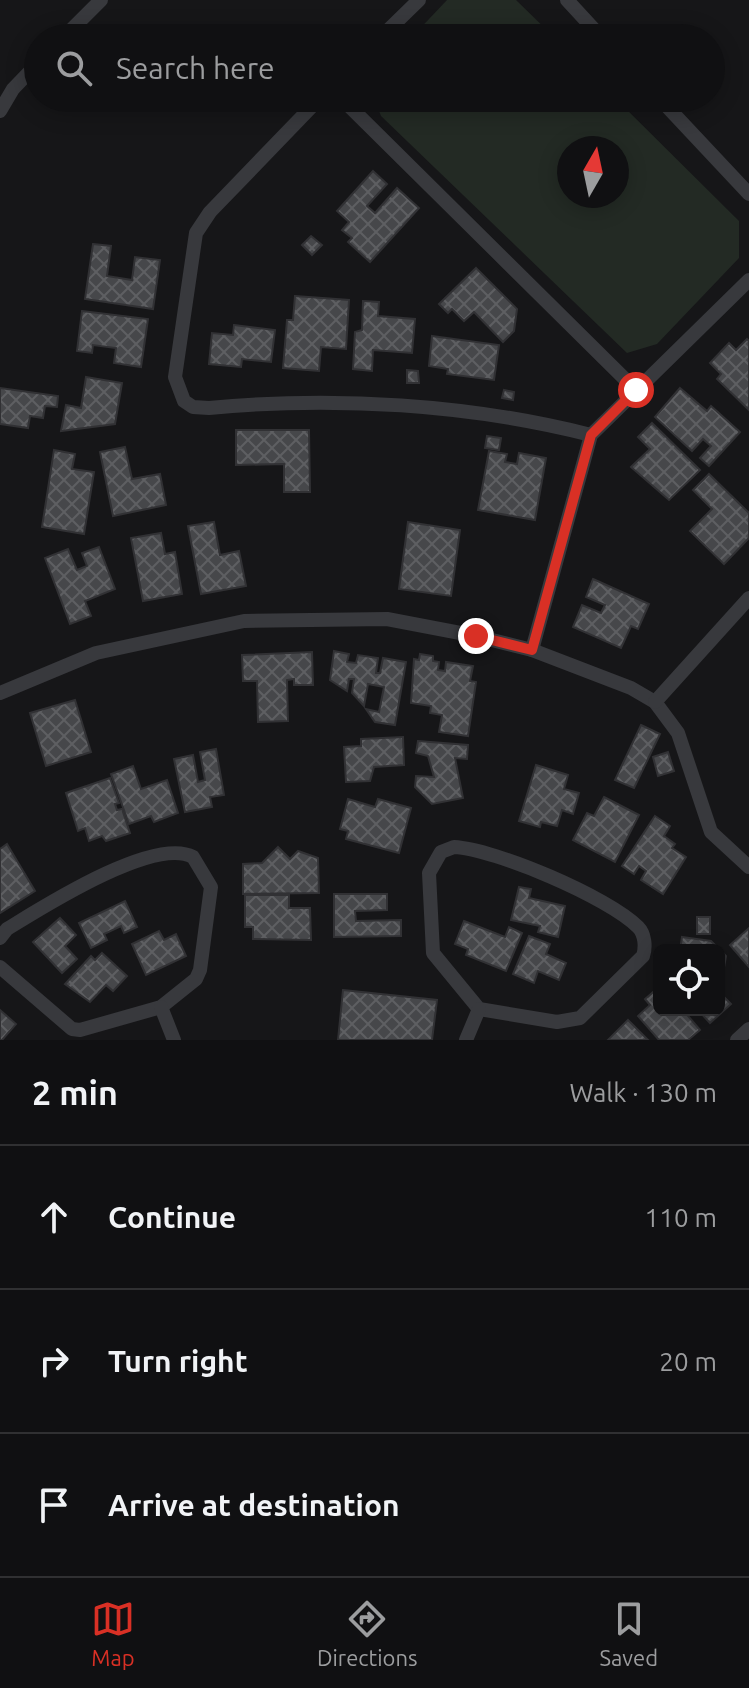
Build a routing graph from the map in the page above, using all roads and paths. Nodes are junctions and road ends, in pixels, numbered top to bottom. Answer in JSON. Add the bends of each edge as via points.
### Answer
{"nodes":[{"id":1,"x":101,"y":0,"type":"edge"},
{"id":2,"x":419,"y":0,"type":"edge"},
{"id":3,"x":567,"y":0,"type":"edge"},
{"id":4,"x":77,"y":24,"type":"edge"},
{"id":5,"x":394,"y":24,"type":"edge"},
{"id":6,"x":589,"y":24,"type":"edge"},
{"id":7,"x":24,"y":78,"type":"edge"},
{"id":8,"x":0,"y":111,"type":"edge"},
{"id":9,"x":306,"y":112,"type":"edge"},
{"id":10,"x":355,"y":112,"type":"edge"},
{"id":11,"x":672,"y":112,"type":"edge"},
{"id":12,"x":749,"y":194,"type":"edge"},
{"id":13,"x":749,"y":280,"type":"edge"},
{"id":14,"x":636,"y":390,"type":"junction"},
{"id":15,"x":591,"y":435,"type":"junction"},
{"id":16,"x":749,"y":598,"type":"edge"},
{"id":17,"x":532,"y":650,"type":"junction"},
{"id":18,"x":0,"y":693,"type":"edge"},
{"id":19,"x":655,"y":702,"type":"junction"},
{"id":20,"x":749,"y":867,"type":"edge"},
{"id":21,"x":0,"y":938,"type":"edge"},
{"id":22,"x":0,"y":967,"type":"edge"},
{"id":23,"x":161,"y":1007,"type":"junction"},
{"id":24,"x":479,"y":1009,"type":"junction"},
{"id":25,"x":749,"y":1029,"type":"edge"},
{"id":26,"x":174,"y":1040,"type":"edge"},
{"id":27,"x":466,"y":1040,"type":"edge"},
{"id":28,"x":737,"y":1040,"type":"edge"}],
"edges":[{"from":1,"to":4,"type":"street"},
{"from":2,"to":5,"type":"street"},
{"from":3,"to":6,"type":"street"},
{"from":7,"to":8,"type":"street"},
{"from":9,"to":15,"type":"street","via":[[196,233],[175,377],[184,401],[209,408],[322,402],[443,411]]},
{"from":10,"to":14,"type":"street"},
{"from":11,"to":12,"type":"street"},
{"from":13,"to":14,"type":"street"},
{"from":14,"to":15,"type":"street"},
{"from":15,"to":17,"type":"street"},
{"from":16,"to":19,"type":"street"},
{"from":17,"to":18,"type":"street","via":[[387,619],[244,621],[96,653]]},
{"from":17,"to":19,"type":"street"},
{"from":19,"to":20,"type":"street","via":[[678,733],[711,832]]},
{"from":21,"to":23,"type":"street","via":[[67,892],[143,859],[184,852],[201,866],[211,887],[204,960],[196,979]]},
{"from":22,"to":23,"type":"street","via":[[72,1029],[90,1030]]},
{"from":23,"to":26,"type":"street"},
{"from":24,"to":24,"type":"street","via":[[433,953],[429,873],[441,852],[469,848],[541,873],[595,900],[643,936],[643,956],[580,1018],[557,1022]]},
{"from":24,"to":27,"type":"street"},
{"from":25,"to":28,"type":"street"}]}
